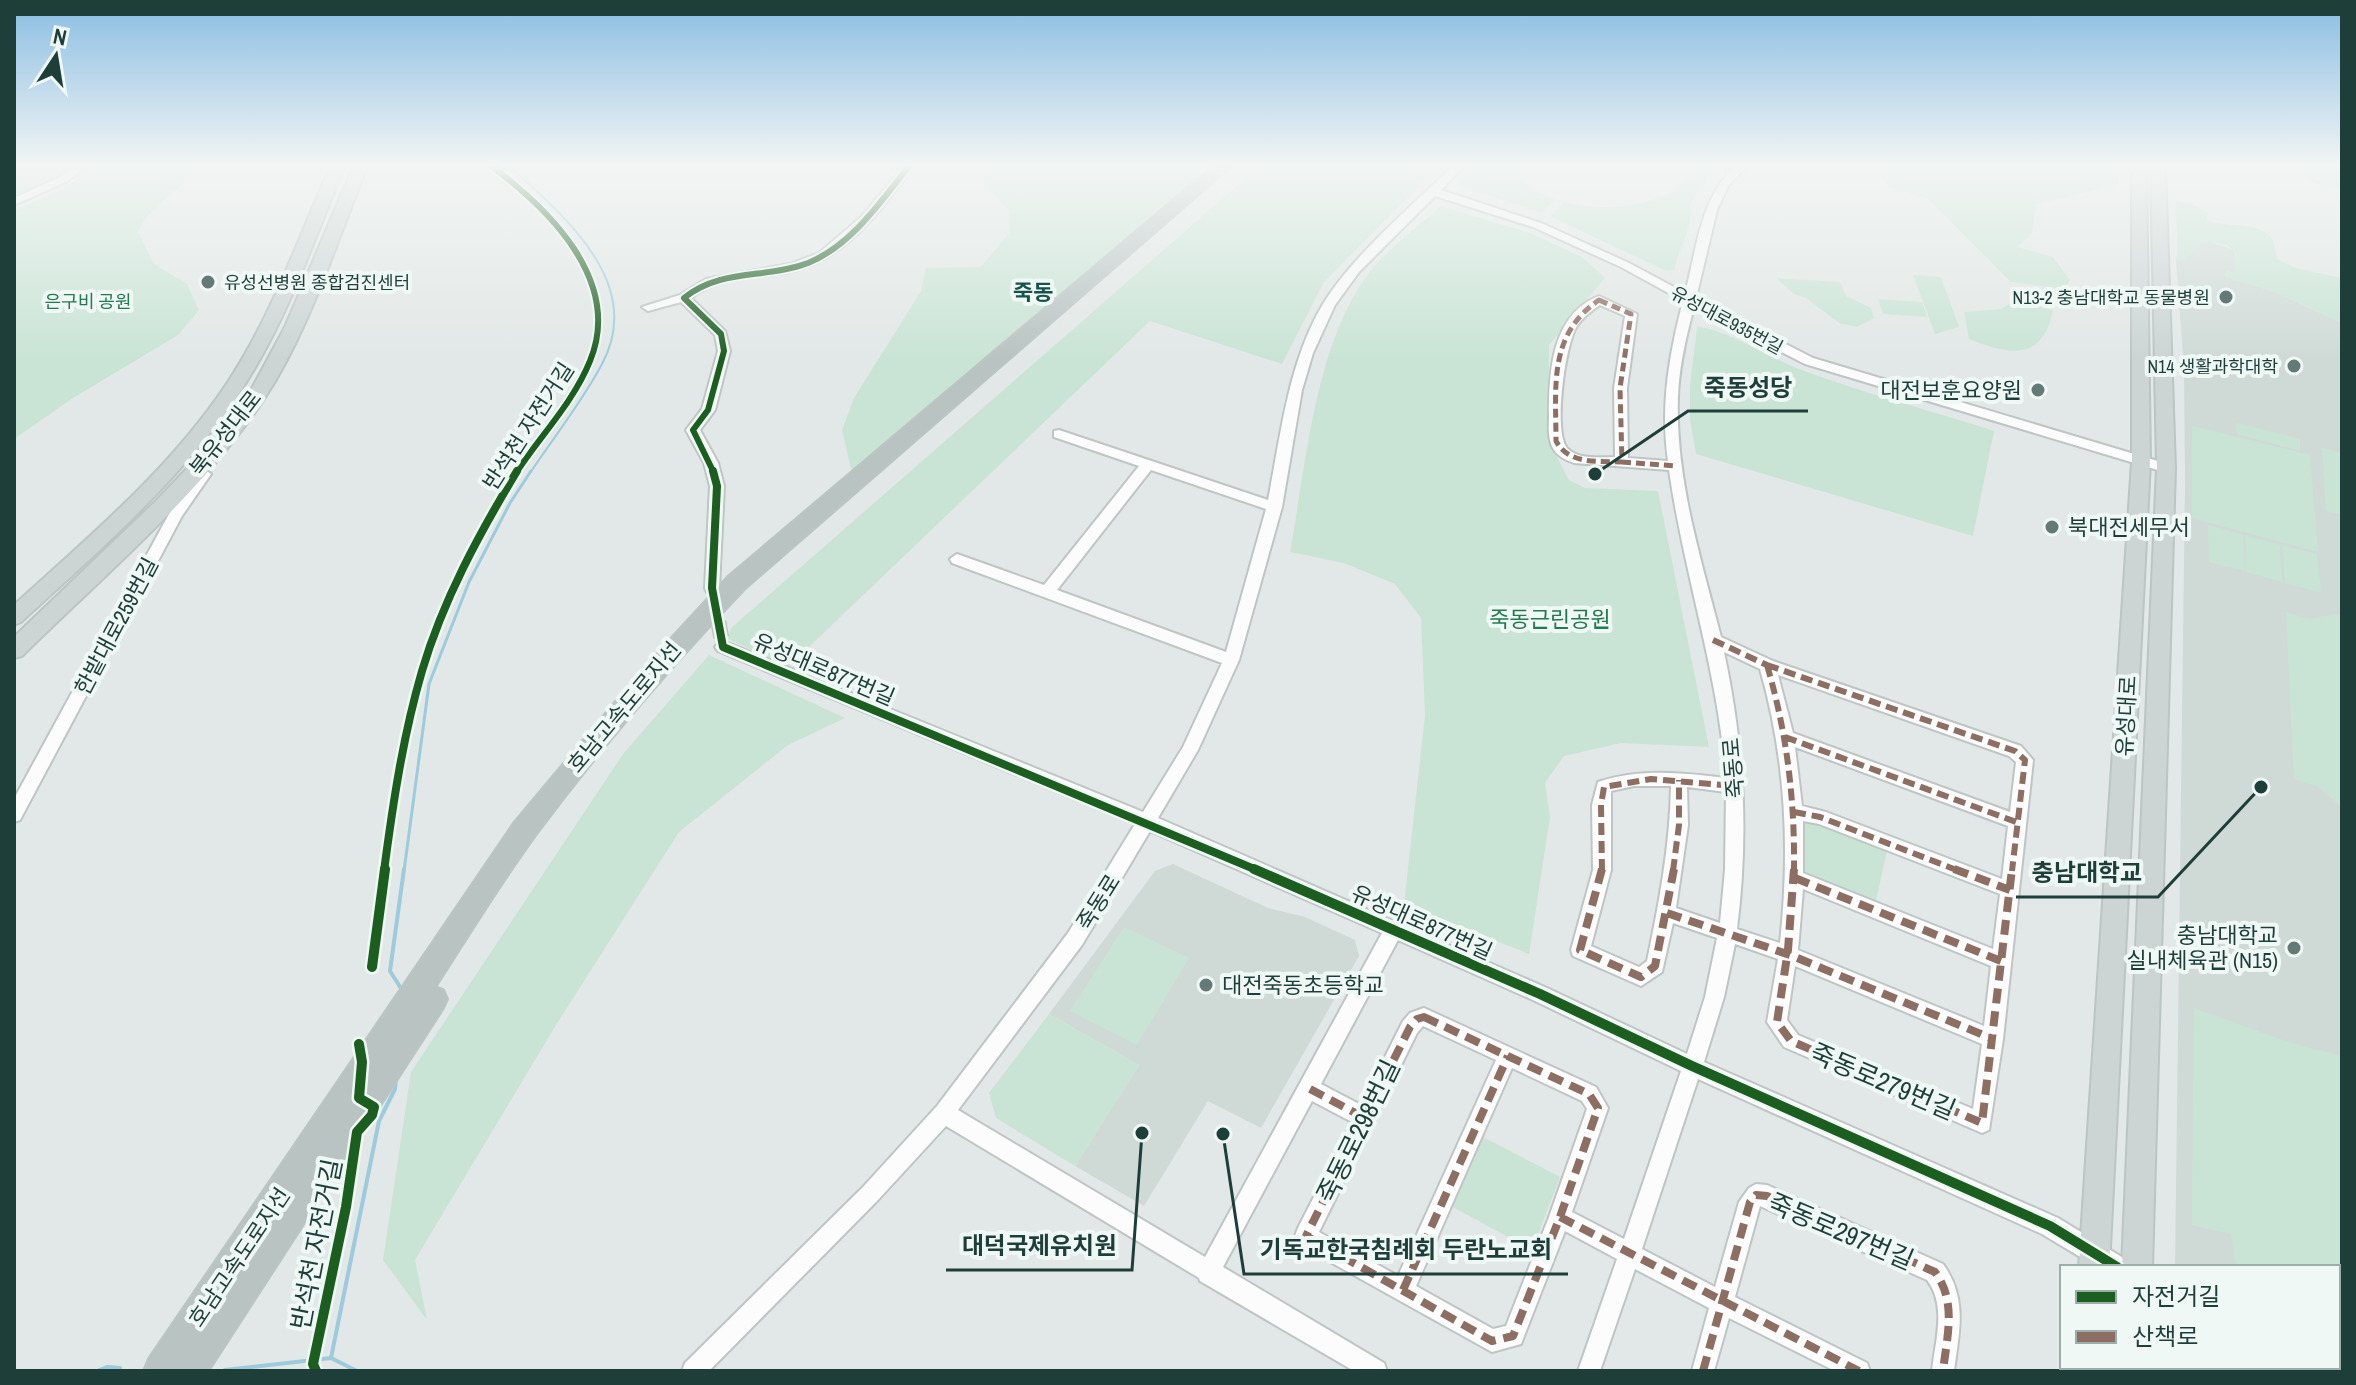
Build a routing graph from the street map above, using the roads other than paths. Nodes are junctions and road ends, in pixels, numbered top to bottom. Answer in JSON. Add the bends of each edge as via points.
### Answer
{"nodes":[{"id":1,"x":309,"y":230,"type":"edge"},
{"id":2,"x":334,"y":230,"type":"edge"},
{"id":3,"x":853,"y":230,"type":"edge"},
{"id":4,"x":1149,"y":230,"type":"edge"},
{"id":5,"x":1161,"y":230,"type":"edge"},
{"id":6,"x":1396,"y":230,"type":"edge"},
{"id":7,"x":1547,"y":230,"type":"edge"},
{"id":8,"x":1707,"y":230,"type":"edge"},
{"id":9,"x":2139,"y":230,"type":"edge"},
{"id":10,"x":2160,"y":230,"type":"edge"},
{"id":11,"x":684,"y":298,"type":"junction"},
{"id":12,"x":1690,"y":301,"type":"junction"},
{"id":13,"x":648,"y":307,"type":"dead end"},
{"id":14,"x":1059,"y":434,"type":"dead end"},
{"id":15,"x":223,"y":442,"type":"junction"},
{"id":16,"x":1622,"y":462,"type":"junction"},
{"id":17,"x":2141,"y":462,"type":"junction"},
{"id":18,"x":1148,"y":464,"type":"junction"},
{"id":19,"x":1676,"y":466,"type":"junction"},
{"id":20,"x":2166,"y":468,"type":"junction"},
{"id":21,"x":1275,"y":507,"type":"junction"},
{"id":22,"x":957,"y":559,"type":"dead end"},
{"id":23,"x":712,"y":588,"type":"tunnel mouth"},
{"id":24,"x":1047,"y":592,"type":"junction"},
{"id":25,"x":14,"y":617,"type":"edge"},
{"id":26,"x":1713,"y":640,"type":"junction"},
{"id":27,"x":723,"y":647,"type":"dead end"},
{"id":28,"x":14,"y":650,"type":"edge"},
{"id":29,"x":1231,"y":660,"type":"junction"},
{"id":30,"x":1767,"y":665,"type":"junction"},
{"id":31,"x":1785,"y":737,"type":"junction"},
{"id":32,"x":1679,"y":780,"type":"junction"},
{"id":33,"x":1736,"y":786,"type":"junction"},
{"id":34,"x":1794,"y":812,"type":"junction"},
{"id":35,"x":14,"y":815,"type":"edge"},
{"id":36,"x":1148,"y":822,"type":"junction"},
{"id":37,"x":2019,"y":823,"type":"junction"},
{"id":38,"x":1795,"y":878,"type":"junction"},
{"id":39,"x":2010,"y":890,"type":"junction"},
{"id":40,"x":1667,"y":913,"type":"junction"},
{"id":41,"x":1394,"y":929,"type":"junction"},
{"id":42,"x":1728,"y":934,"type":"junction"},
{"id":43,"x":1790,"y":955,"type":"junction"},
{"id":44,"x":2001,"y":961,"type":"junction"},
{"id":45,"x":443,"y":969,"type":"junction"},
{"id":46,"x":1993,"y":1039,"type":"junction"},
{"id":47,"x":1508,"y":1056,"type":"junction"},
{"id":48,"x":1692,"y":1066,"type":"junction"},
{"id":49,"x":1310,"y":1089,"type":"junction"},
{"id":50,"x":944,"y":1113,"type":"junction"},
{"id":51,"x":1365,"y":1118,"type":"junction"},
{"id":52,"x":309,"y":1172,"type":"junction"},
{"id":53,"x":1560,"y":1217,"type":"junction"},
{"id":54,"x":1630,"y":1255,"type":"junction"},
{"id":55,"x":2094,"y":1260,"type":"edge"},
{"id":56,"x":2137,"y":1265,"type":"edge"},
{"id":57,"x":1208,"y":1273,"type":"junction"},
{"id":58,"x":1403,"y":1290,"type":"junction"},
{"id":59,"x":1722,"y":1303,"type":"junction"},
{"id":60,"x":161,"y":1371,"type":"edge"},
{"id":61,"x":188,"y":1371,"type":"edge"},
{"id":62,"x":693,"y":1371,"type":"edge"},
{"id":63,"x":1376,"y":1371,"type":"edge"},
{"id":64,"x":1589,"y":1371,"type":"edge"},
{"id":65,"x":1703,"y":1371,"type":"edge"},
{"id":66,"x":1859,"y":1371,"type":"edge"},
{"id":67,"x":1943,"y":1371,"type":"edge"}],
"edges":[{"from":1,"to":25,"type":"main road","name":"북유성대로","via":[[247,366],[219,407],[168,470]]},
{"from":2,"to":15,"type":"main road","name":"북유성대로","via":[[293,327],[257,395]]},
{"from":3,"to":11,"type":"street","via":[[821,257],[771,273],[720,279]]},
{"from":4,"to":45,"type":"highway","name":"호남고속도로지선","via":[[736,583],[672,649],[524,830]]},
{"from":5,"to":45,"type":"highway","name":"호남고속도로지선","via":[[738,596],[599,752]]},
{"from":6,"to":21,"type":"street","name":"죽동로","via":[[1329,305],[1307,353]]},
{"from":7,"to":12,"type":"street","name":"유성대로935번길"},
{"from":8,"to":12,"type":"street","name":"죽동로"},
{"from":9,"to":17,"type":"main road","name":"유성대로"},
{"from":10,"to":20,"type":"main road","name":"유성대로"},
{"from":11,"to":13,"type":"street"},
{"from":11,"to":23,"type":"street","via":[[721,334],[724,351],[708,410],[693,430],[717,486]]},
{"from":12,"to":17,"type":"street","name":"유성대로935번길","via":[[1809,361]]},
{"from":12,"to":19,"type":"street","name":"죽동로","via":[[1671,412]]},
{"from":14,"to":18,"type":"street"},
{"from":15,"to":28,"type":"main road","name":"북유성대로"},
{"from":15,"to":35,"type":"street","name":"한밭대로259번길","via":[[188,494]]},
{"from":16,"to":16,"type":"street","via":[[1618,410],[1631,314],[1599,300],[1570,326],[1559,345],[1556,441],[1569,458]]},
{"from":16,"to":19,"type":"street"},
{"from":17,"to":20,"type":"street","name":"유성대로935번길"},
{"from":17,"to":55,"type":"main road","name":"유성대로"},
{"from":18,"to":21,"type":"street"},
{"from":18,"to":24,"type":"street"},
{"from":19,"to":26,"type":"street","name":"죽동로"},
{"from":20,"to":56,"type":"main road","name":"유성대로"},
{"from":21,"to":29,"type":"street","name":"죽동로"},
{"from":22,"to":24,"type":"street"},
{"from":24,"to":29,"type":"street"},
{"from":26,"to":30,"type":"street","name":"죽동로279번길"},
{"from":26,"to":33,"type":"street","name":"죽동로"},
{"from":27,"to":36,"type":"street","name":"유성대로877번길"},
{"from":29,"to":36,"type":"street","name":"죽동로","via":[[1190,750]]},
{"from":30,"to":31,"type":"street","name":"죽동로279번길"},
{"from":30,"to":37,"type":"street","name":"죽동로279번길","via":[[2015,751],[2025,760],[2026,772]]},
{"from":31,"to":34,"type":"street","name":"죽동로279번길"},
{"from":31,"to":37,"type":"street"},
{"from":32,"to":33,"type":"street"},
{"from":32,"to":40,"type":"street","via":[[1679,825]]},
{"from":32,"to":40,"type":"street","via":[[1604,787],[1602,868],[1580,950],[1641,977],[1655,966]]},
{"from":33,"to":42,"type":"street","name":"죽동로"},
{"from":34,"to":38,"type":"street","name":"죽동로279번길"},
{"from":34,"to":39,"type":"street","via":[[1820,817]]},
{"from":36,"to":41,"type":"street","name":"유성대로877번길"},
{"from":36,"to":50,"type":"street","name":"죽동로","via":[[1040,989]]},
{"from":37,"to":39,"type":"street","name":"죽동로279번길"},
{"from":38,"to":43,"type":"street","name":"죽동로279번길"},
{"from":38,"to":44,"type":"street"},
{"from":39,"to":44,"type":"street","name":"죽동로279번길"},
{"from":40,"to":42,"type":"street"},
{"from":41,"to":48,"type":"street","name":"유성대로877번길"},
{"from":41,"to":49,"type":"street","name":"유성대로877번길"},
{"from":42,"to":43,"type":"street"},
{"from":42,"to":48,"type":"street","name":"죽동로"},
{"from":43,"to":46,"type":"street"},
{"from":43,"to":46,"type":"street","name":"죽동로279번길","via":[[1777,1022],[1791,1041],[1982,1123]]},
{"from":44,"to":46,"type":"street","name":"죽동로279번길"},
{"from":45,"to":52,"type":"highway","name":"호남고속도로지선"},
{"from":47,"to":51,"type":"street","name":"죽동로298번길","via":[[1430,1018],[1417,1019]]},
{"from":47,"to":53,"type":"street","name":"죽동로298번길","via":[[1589,1094],[1598,1108]]},
{"from":47,"to":58,"type":"street"},
{"from":48,"to":54,"type":"street","name":"죽동로"},
{"from":48,"to":55,"type":"street","name":"유성대로877번길","via":[[2050,1226]]},
{"from":49,"to":51,"type":"street"},
{"from":49,"to":57,"type":"street","name":"유성대로877번길"},
{"from":50,"to":57,"type":"street"},
{"from":50,"to":62,"type":"street","name":"죽동로"},
{"from":51,"to":58,"type":"street","name":"죽동로298번길","via":[[1306,1236]]},
{"from":52,"to":60,"type":"highway","name":"호남고속도로지선"},
{"from":52,"to":61,"type":"highway","name":"호남고속도로지선"},
{"from":53,"to":54,"type":"street"},
{"from":53,"to":58,"type":"street","name":"죽동로298번길","via":[[1513,1336],[1492,1341]]},
{"from":54,"to":59,"type":"street"},
{"from":54,"to":64,"type":"street","name":"죽동로"},
{"from":57,"to":63,"type":"street"},
{"from":59,"to":65,"type":"street","name":"죽동로297번길"},
{"from":59,"to":66,"type":"street"},
{"from":59,"to":67,"type":"street","name":"죽동로297번길","via":[[1750,1202],[1756,1195],[1767,1196],[1935,1272],[1950,1296]]}]}
